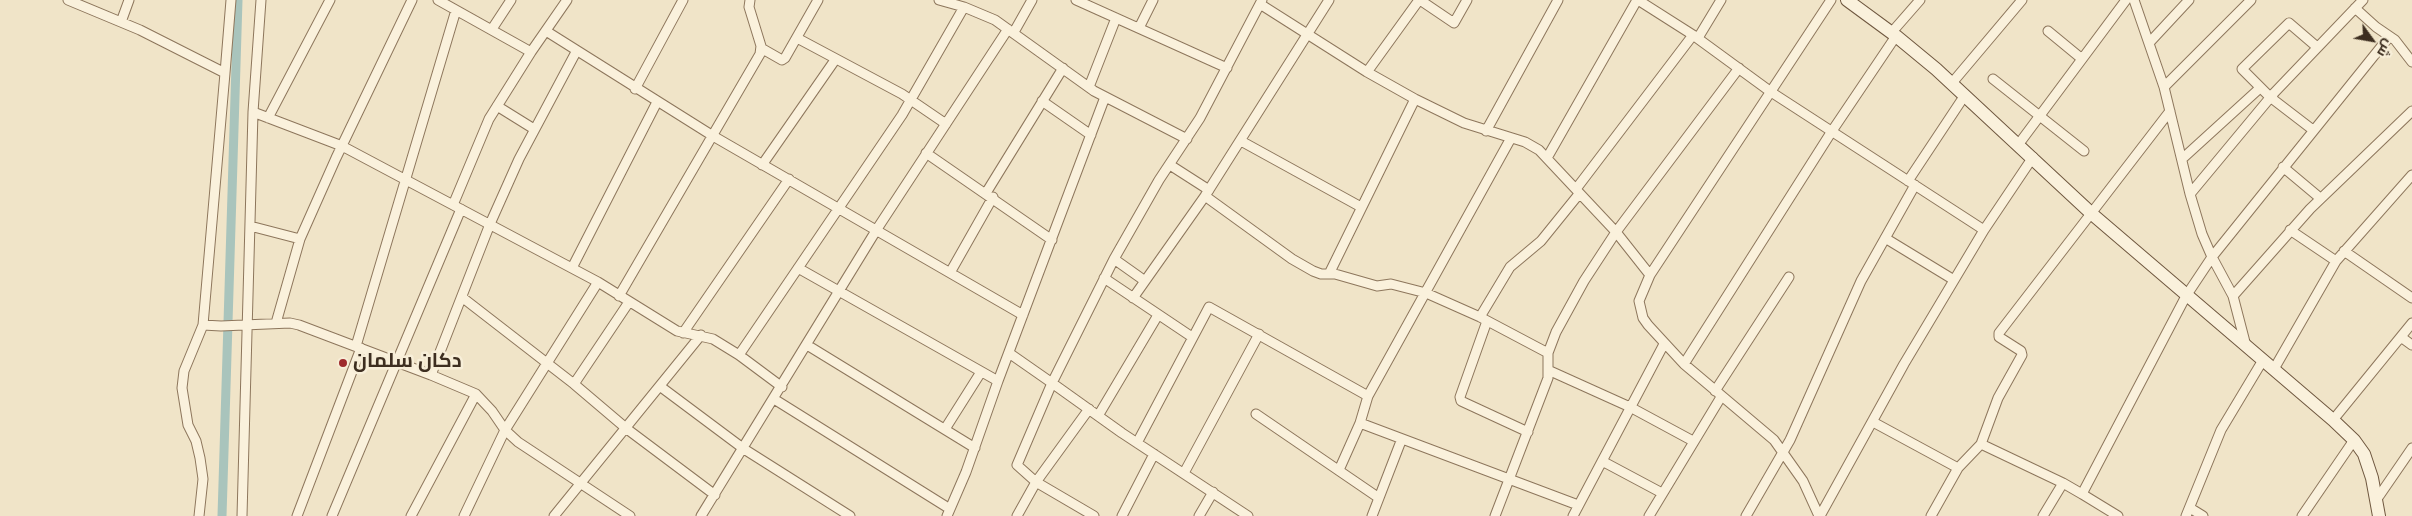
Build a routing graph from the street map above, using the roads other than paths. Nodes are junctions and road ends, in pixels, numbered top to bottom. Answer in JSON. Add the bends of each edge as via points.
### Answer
{"nodes":[{"id":1,"x":68,"y":0,"type":"edge"},
{"id":2,"x":129,"y":0,"type":"edge"},
{"id":3,"x":231,"y":0,"type":"edge"},
{"id":4,"x":261,"y":0,"type":"edge"},
{"id":5,"x":330,"y":0,"type":"edge"},
{"id":6,"x":412,"y":0,"type":"edge"},
{"id":7,"x":438,"y":0,"type":"edge"},
{"id":8,"x":511,"y":0,"type":"edge"},
{"id":9,"x":567,"y":0,"type":"edge"},
{"id":10,"x":683,"y":0,"type":"edge"},
{"id":11,"x":750,"y":0,"type":"edge"},
{"id":12,"x":818,"y":0,"type":"edge"},
{"id":13,"x":942,"y":0,"type":"edge"},
{"id":14,"x":1032,"y":0,"type":"edge"},
{"id":15,"x":1076,"y":0,"type":"edge"},
{"id":16,"x":1153,"y":0,"type":"edge"},
{"id":17,"x":1329,"y":0,"type":"edge"},
{"id":18,"x":1468,"y":0,"type":"edge"},
{"id":19,"x":1558,"y":0,"type":"edge"},
{"id":20,"x":1637,"y":0,"type":"edge"},
{"id":21,"x":1721,"y":0,"type":"edge"},
{"id":22,"x":1831,"y":0,"type":"edge"},
{"id":23,"x":1847,"y":0,"type":"edge"},
{"id":24,"x":1920,"y":0,"type":"edge"},
{"id":25,"x":2022,"y":0,"type":"edge"},
{"id":26,"x":2126,"y":0,"type":"edge"},
{"id":27,"x":2134,"y":0,"type":"edge"},
{"id":28,"x":2190,"y":0,"type":"edge"},
{"id":29,"x":2251,"y":0,"type":"edge"},
{"id":30,"x":2363,"y":0,"type":"edge"},
{"id":31,"x":1422,"y":1,"type":"edge"},
{"id":32,"x":1261,"y":2,"type":"edge"},
{"id":33,"x":964,"y":7,"type":"junction"},
{"id":34,"x":2355,"y":8,"type":"junction"},
{"id":35,"x":456,"y":10,"type":"junction"},
{"id":36,"x":1116,"y":18,"type":"junction"},
{"id":37,"x":121,"y":22,"type":"junction"},
{"id":38,"x":1139,"y":28,"type":"junction"},
{"id":39,"x":492,"y":29,"type":"junction"},
{"id":40,"x":1011,"y":30,"type":"junction"},
{"id":41,"x":546,"y":31,"type":"junction"},
{"id":42,"x":2048,"y":31,"type":"dead end"},
{"id":43,"x":1306,"y":34,"type":"junction"},
{"id":44,"x":1894,"y":34,"type":"junction"},
{"id":45,"x":1696,"y":37,"type":"junction"},
{"id":46,"x":2389,"y":37,"type":"junction"},
{"id":47,"x":797,"y":38,"type":"junction"},
{"id":48,"x":2149,"y":43,"type":"junction"},
{"id":49,"x":2317,"y":47,"type":"junction"},
{"id":50,"x":762,"y":48,"type":"junction"},
{"id":51,"x":531,"y":52,"type":"junction"},
{"id":52,"x":576,"y":52,"type":"junction"},
{"id":53,"x":2082,"y":59,"type":"junction"},
{"id":54,"x":836,"y":60,"type":"junction"},
{"id":55,"x":2412,"y":62,"type":"edge"},
{"id":56,"x":1063,"y":68,"type":"junction"},
{"id":57,"x":1227,"y":68,"type":"junction"},
{"id":58,"x":1740,"y":68,"type":"junction"},
{"id":59,"x":1367,"y":72,"type":"junction"},
{"id":60,"x":225,"y":73,"type":"junction"},
{"id":61,"x":1993,"y":79,"type":"dead end"},
{"id":62,"x":1952,"y":83,"type":"junction"},
{"id":63,"x":2164,"y":87,"type":"junction"},
{"id":64,"x":635,"y":88,"type":"junction"},
{"id":65,"x":1088,"y":88,"type":"junction"},
{"id":66,"x":2260,"y":88,"type":"junction"},
{"id":67,"x":1772,"y":92,"type":"junction"},
{"id":68,"x":1965,"y":95,"type":"junction"},
{"id":69,"x":2270,"y":97,"type":"junction"},
{"id":70,"x":1105,"y":98,"type":"junction"},
{"id":71,"x":1415,"y":99,"type":"junction"},
{"id":72,"x":911,"y":100,"type":"junction"},
{"id":73,"x":1042,"y":101,"type":"junction"},
{"id":74,"x":657,"y":102,"type":"junction"},
{"id":75,"x":496,"y":106,"type":"junction"},
{"id":76,"x":2170,"y":111,"type":"junction"},
{"id":77,"x":2412,"y":111,"type":"edge"},
{"id":78,"x":253,"y":112,"type":"junction"},
{"id":79,"x":2040,"y":116,"type":"junction"},
{"id":80,"x":268,"y":118,"type":"junction"},
{"id":81,"x":946,"y":124,"type":"junction"},
{"id":82,"x":534,"y":129,"type":"junction"},
{"id":83,"x":2313,"y":130,"type":"junction"},
{"id":84,"x":1486,"y":131,"type":"junction"},
{"id":85,"x":1832,"y":131,"type":"junction"},
{"id":86,"x":1092,"y":135,"type":"junction"},
{"id":87,"x":713,"y":136,"type":"junction"},
{"id":88,"x":1511,"y":138,"type":"junction"},
{"id":89,"x":1187,"y":139,"type":"junction"},
{"id":90,"x":1241,"y":141,"type":"junction"},
{"id":91,"x":2018,"y":145,"type":"junction"},
{"id":92,"x":342,"y":146,"type":"junction"},
{"id":93,"x":2084,"y":150,"type":"dead end"},
{"id":94,"x":926,"y":153,"type":"junction"},
{"id":95,"x":2033,"y":157,"type":"junction"},
{"id":96,"x":1547,"y":158,"type":"junction"},
{"id":97,"x":2182,"y":160,"type":"junction"},
{"id":98,"x":762,"y":164,"type":"junction"},
{"id":99,"x":1170,"y":164,"type":"junction"},
{"id":100,"x":2284,"y":167,"type":"junction"},
{"id":101,"x":2412,"y":175,"type":"edge"},
{"id":102,"x":404,"y":180,"type":"junction"},
{"id":103,"x":789,"y":180,"type":"junction"},
{"id":104,"x":1911,"y":183,"type":"junction"},
{"id":105,"x":1577,"y":192,"type":"junction"},
{"id":106,"x":1207,"y":193,"type":"junction"},
{"id":107,"x":2190,"y":194,"type":"junction"},
{"id":108,"x":990,"y":195,"type":"junction"},
{"id":109,"x":2320,"y":198,"type":"junction"},
{"id":110,"x":457,"y":207,"type":"junction"},
{"id":111,"x":838,"y":207,"type":"junction"},
{"id":112,"x":1361,"y":207,"type":"junction"},
{"id":113,"x":2092,"y":214,"type":"junction"},
{"id":114,"x":490,"y":224,"type":"junction"},
{"id":115,"x":250,"y":226,"type":"junction"},
{"id":116,"x":877,"y":230,"type":"junction"},
{"id":117,"x":1984,"y":230,"type":"junction"},
{"id":118,"x":2290,"y":230,"type":"junction"},
{"id":119,"x":1616,"y":232,"type":"junction"},
{"id":120,"x":1885,"y":238,"type":"junction"},
{"id":121,"x":300,"y":239,"type":"junction"},
{"id":122,"x":1052,"y":240,"type":"junction"},
{"id":123,"x":2344,"y":251,"type":"junction"},
{"id":124,"x":2212,"y":257,"type":"junction"},
{"id":125,"x":1114,"y":259,"type":"junction"},
{"id":126,"x":2336,"y":261,"type":"junction"},
{"id":127,"x":572,"y":268,"type":"junction"},
{"id":128,"x":798,"y":268,"type":"junction"},
{"id":129,"x":951,"y":271,"type":"junction"},
{"id":130,"x":1329,"y":274,"type":"junction"},
{"id":131,"x":1650,"y":275,"type":"junction"},
{"id":132,"x":1789,"y":277,"type":"dead end"},
{"id":133,"x":1104,"y":278,"type":"junction"},
{"id":134,"x":1954,"y":280,"type":"junction"},
{"id":135,"x":1145,"y":281,"type":"junction"},
{"id":136,"x":598,"y":282,"type":"junction"},
{"id":137,"x":841,"y":291,"type":"junction"},
{"id":138,"x":1426,"y":293,"type":"junction"},
{"id":139,"x":619,"y":296,"type":"junction"},
{"id":140,"x":2186,"y":296,"type":"junction"},
{"id":141,"x":2234,"y":296,"type":"junction"},
{"id":142,"x":463,"y":298,"type":"junction"},
{"id":143,"x":1133,"y":298,"type":"junction"},
{"id":144,"x":2412,"y":298,"type":"edge"},
{"id":145,"x":629,"y":302,"type":"junction"},
{"id":146,"x":1023,"y":315,"type":"junction"},
{"id":147,"x":1158,"y":315,"type":"junction"},
{"id":148,"x":1484,"y":319,"type":"junction"},
{"id":149,"x":2412,"y":323,"type":"edge"},
{"id":150,"x":276,"y":324,"type":"junction"},
{"id":151,"x":203,"y":325,"type":"junction"},
{"id":152,"x":248,"y":325,"type":"junction"},
{"id":153,"x":683,"y":333,"type":"junction"},
{"id":154,"x":1259,"y":334,"type":"junction"},
{"id":155,"x":701,"y":335,"type":"junction"},
{"id":156,"x":1192,"y":337,"type":"junction"},
{"id":157,"x":2401,"y":337,"type":"junction"},
{"id":158,"x":1664,"y":344,"type":"junction"},
{"id":159,"x":807,"y":345,"type":"junction"},
{"id":160,"x":2412,"y":345,"type":"edge"},
{"id":161,"x":2246,"y":346,"type":"junction"},
{"id":162,"x":358,"y":347,"type":"junction"},
{"id":163,"x":1009,"y":353,"type":"junction"},
{"id":164,"x":1548,"y":353,"type":"junction"},
{"id":165,"x":740,"y":355,"type":"junction"},
{"id":166,"x":2263,"y":360,"type":"junction"},
{"id":167,"x":395,"y":362,"type":"junction"},
{"id":168,"x":547,"y":363,"type":"junction"},
{"id":169,"x":1684,"y":364,"type":"junction"},
{"id":170,"x":2274,"y":369,"type":"junction"},
{"id":171,"x":1548,"y":370,"type":"junction"},
{"id":172,"x":981,"y":372,"type":"junction"},
{"id":173,"x":431,"y":375,"type":"junction"},
{"id":174,"x":998,"y":381,"type":"junction"},
{"id":175,"x":1052,"y":382,"type":"junction"},
{"id":176,"x":574,"y":384,"type":"junction"},
{"id":177,"x":661,"y":387,"type":"junction"},
{"id":178,"x":782,"y":387,"type":"junction"},
{"id":179,"x":476,"y":394,"type":"junction"},
{"id":180,"x":1719,"y":394,"type":"junction"},
{"id":181,"x":1368,"y":396,"type":"junction"},
{"id":182,"x":774,"y":399,"type":"junction"},
{"id":183,"x":1630,"y":407,"type":"junction"},
{"id":184,"x":1089,"y":410,"type":"junction"},
{"id":185,"x":1256,"y":414,"type":"dead end"},
{"id":186,"x":1098,"y":416,"type":"junction"},
{"id":187,"x":2333,"y":420,"type":"junction"},
{"id":188,"x":1873,"y":422,"type":"junction"},
{"id":189,"x":1360,"y":424,"type":"junction"},
{"id":190,"x":626,"y":429,"type":"junction"},
{"id":191,"x":945,"y":429,"type":"junction"},
{"id":192,"x":505,"y":430,"type":"junction"},
{"id":193,"x":1528,"y":432,"type":"junction"},
{"id":194,"x":2354,"y":440,"type":"junction"},
{"id":195,"x":1401,"y":441,"type":"junction"},
{"id":196,"x":1693,"y":441,"type":"junction"},
{"id":197,"x":1137,"y":443,"type":"junction"},
{"id":198,"x":1981,"y":444,"type":"junction"},
{"id":199,"x":975,"y":448,"type":"junction"},
{"id":200,"x":2412,"y":448,"type":"edge"},
{"id":201,"x":744,"y":449,"type":"junction"},
{"id":202,"x":1783,"y":452,"type":"junction"},
{"id":203,"x":1154,"y":454,"type":"junction"},
{"id":204,"x":1602,"y":461,"type":"junction"},
{"id":205,"x":1958,"y":468,"type":"junction"},
{"id":206,"x":1339,"y":470,"type":"junction"},
{"id":207,"x":1184,"y":473,"type":"junction"},
{"id":208,"x":1509,"y":479,"type":"junction"},
{"id":209,"x":1036,"y":482,"type":"junction"},
{"id":210,"x":2063,"y":483,"type":"junction"},
{"id":211,"x":581,"y":485,"type":"junction"},
{"id":212,"x":1214,"y":492,"type":"junction"},
{"id":213,"x":1662,"y":493,"type":"junction"},
{"id":214,"x":2082,"y":494,"type":"junction"},
{"id":215,"x":714,"y":495,"type":"junction"},
{"id":216,"x":1379,"y":498,"type":"junction"},
{"id":217,"x":2377,"y":499,"type":"junction"},
{"id":218,"x":1578,"y":505,"type":"junction"},
{"id":219,"x":2188,"y":512,"type":"edge"},
{"id":220,"x":948,"y":513,"type":"edge"},
{"id":221,"x":199,"y":516,"type":"edge"},
{"id":222,"x":242,"y":516,"type":"edge"},
{"id":223,"x":298,"y":516,"type":"edge"},
{"id":224,"x":332,"y":516,"type":"edge"},
{"id":225,"x":411,"y":516,"type":"edge"},
{"id":226,"x":464,"y":516,"type":"edge"},
{"id":227,"x":554,"y":516,"type":"edge"},
{"id":228,"x":630,"y":516,"type":"edge"},
{"id":229,"x":701,"y":516,"type":"edge"},
{"id":230,"x":850,"y":516,"type":"edge"},
{"id":231,"x":1017,"y":516,"type":"edge"},
{"id":232,"x":1094,"y":516,"type":"edge"},
{"id":233,"x":1122,"y":516,"type":"edge"},
{"id":234,"x":1200,"y":516,"type":"edge"},
{"id":235,"x":1248,"y":516,"type":"edge"},
{"id":236,"x":1372,"y":516,"type":"edge"},
{"id":237,"x":1495,"y":516,"type":"edge"},
{"id":238,"x":1573,"y":516,"type":"edge"},
{"id":239,"x":1649,"y":516,"type":"edge"},
{"id":240,"x":1746,"y":516,"type":"edge"},
{"id":241,"x":1819,"y":516,"type":"edge"},
{"id":242,"x":1931,"y":516,"type":"edge"},
{"id":243,"x":2043,"y":516,"type":"edge"},
{"id":244,"x":2119,"y":516,"type":"edge"},
{"id":245,"x":2203,"y":516,"type":"edge"},
{"id":246,"x":2302,"y":516,"type":"edge"},
{"id":247,"x":2379,"y":516,"type":"edge"}],
"edges":[{"from":1,"to":37,"type":"street"},
{"from":2,"to":37,"type":"street"},
{"from":3,"to":60,"type":"street"},
{"from":4,"to":78,"type":"street"},
{"from":5,"to":80,"type":"street"},
{"from":6,"to":92,"type":"street"},
{"from":7,"to":35,"type":"street"},
{"from":8,"to":39,"type":"street"},
{"from":9,"to":41,"type":"street"},
{"from":10,"to":64,"type":"street"},
{"from":11,"to":50,"type":"street"},
{"from":12,"to":47,"type":"street"},
{"from":13,"to":33,"type":"street"},
{"from":14,"to":40,"type":"street"},
{"from":15,"to":36,"type":"street"},
{"from":16,"to":38,"type":"street"},
{"from":17,"to":43,"type":"street"},
{"from":18,"to":31,"type":"street","via":[[1454,23]]},
{"from":19,"to":84,"type":"street"},
{"from":20,"to":45,"type":"street"},
{"from":20,"to":96,"type":"street"},
{"from":21,"to":45,"type":"street"},
{"from":22,"to":67,"type":"street"},
{"from":23,"to":44,"type":"street"},
{"from":24,"to":44,"type":"street"},
{"from":25,"to":62,"type":"street"},
{"from":26,"to":53,"type":"street"},
{"from":27,"to":48,"type":"street"},
{"from":28,"to":48,"type":"street"},
{"from":29,"to":63,"type":"street"},
{"from":30,"to":34,"type":"street"},
{"from":31,"to":59,"type":"street"},
{"from":32,"to":43,"type":"street"},
{"from":32,"to":57,"type":"street"},
{"from":33,"to":40,"type":"street"},
{"from":33,"to":72,"type":"street"},
{"from":34,"to":46,"type":"street"},
{"from":34,"to":49,"type":"street"},
{"from":35,"to":39,"type":"street"},
{"from":35,"to":102,"type":"street"},
{"from":36,"to":38,"type":"street"},
{"from":36,"to":65,"type":"street"},
{"from":37,"to":60,"type":"street"},
{"from":38,"to":57,"type":"street"},
{"from":39,"to":51,"type":"street"},
{"from":40,"to":56,"type":"street"},
{"from":40,"to":81,"type":"street"},
{"from":41,"to":51,"type":"street"},
{"from":41,"to":52,"type":"street"},
{"from":42,"to":53,"type":"street"},
{"from":43,"to":59,"type":"street"},
{"from":43,"to":90,"type":"street"},
{"from":44,"to":62,"type":"street"},
{"from":44,"to":85,"type":"street"},
{"from":45,"to":58,"type":"street"},
{"from":45,"to":105,"type":"street"},
{"from":46,"to":55,"type":"street"},
{"from":46,"to":83,"type":"street"},
{"from":47,"to":50,"type":"street","via":[[784,60]]},
{"from":47,"to":54,"type":"street"},
{"from":48,"to":63,"type":"street"},
{"from":49,"to":66,"type":"street","via":[[2292,23],[2288,23],[2242,69]]},
{"from":49,"to":69,"type":"street"},
{"from":50,"to":87,"type":"street"},
{"from":51,"to":75,"type":"street"},
{"from":52,"to":64,"type":"street"},
{"from":52,"to":82,"type":"street"},
{"from":53,"to":79,"type":"street"},
{"from":54,"to":72,"type":"street"},
{"from":54,"to":98,"type":"street"},
{"from":56,"to":65,"type":"street"},
{"from":56,"to":73,"type":"street"},
{"from":57,"to":89,"type":"street"},
{"from":58,"to":67,"type":"street"},
{"from":58,"to":119,"type":"street"},
{"from":59,"to":71,"type":"street"},
{"from":60,"to":151,"type":"street"},
{"from":61,"to":79,"type":"street"},
{"from":62,"to":68,"type":"street"},
{"from":63,"to":76,"type":"street"},
{"from":64,"to":74,"type":"street"},
{"from":65,"to":70,"type":"street"},
{"from":66,"to":69,"type":"street"},
{"from":66,"to":97,"type":"street"},
{"from":67,"to":85,"type":"street"},
{"from":67,"to":131,"type":"street"},
{"from":68,"to":91,"type":"street"},
{"from":68,"to":104,"type":"street"},
{"from":69,"to":83,"type":"street"},
{"from":69,"to":107,"type":"street"},
{"from":70,"to":86,"type":"street"},
{"from":70,"to":89,"type":"street"},
{"from":71,"to":84,"type":"street"},
{"from":71,"to":112,"type":"street"},
{"from":72,"to":81,"type":"street"},
{"from":72,"to":111,"type":"street"},
{"from":73,"to":86,"type":"street"},
{"from":73,"to":108,"type":"street"},
{"from":74,"to":87,"type":"street"},
{"from":74,"to":127,"type":"street"},
{"from":75,"to":82,"type":"street"},
{"from":75,"to":110,"type":"street"},
{"from":76,"to":97,"type":"street"},
{"from":76,"to":113,"type":"street"},
{"from":77,"to":109,"type":"street"},
{"from":78,"to":80,"type":"street"},
{"from":78,"to":115,"type":"street"},
{"from":79,"to":91,"type":"street"},
{"from":79,"to":93,"type":"street"},
{"from":80,"to":92,"type":"street"},
{"from":81,"to":94,"type":"street"},
{"from":82,"to":114,"type":"street"},
{"from":83,"to":100,"type":"street"},
{"from":84,"to":88,"type":"street"},
{"from":85,"to":104,"type":"street"},
{"from":85,"to":169,"type":"street"},
{"from":86,"to":122,"type":"street"},
{"from":87,"to":98,"type":"street"},
{"from":87,"to":139,"type":"street"},
{"from":88,"to":96,"type":"street","via":[[1532,146]]},
{"from":88,"to":138,"type":"street"},
{"from":89,"to":99,"type":"street"},
{"from":90,"to":106,"type":"street"},
{"from":90,"to":112,"type":"street"},
{"from":91,"to":95,"type":"street"},
{"from":92,"to":102,"type":"street"},
{"from":92,"to":121,"type":"street"},
{"from":94,"to":108,"type":"street"},
{"from":94,"to":116,"type":"street"},
{"from":95,"to":113,"type":"street"},
{"from":95,"to":117,"type":"street"},
{"from":96,"to":105,"type":"street"},
{"from":97,"to":107,"type":"street"},
{"from":98,"to":103,"type":"street"},
{"from":99,"to":106,"type":"street"},
{"from":99,"to":125,"type":"street"},
{"from":100,"to":109,"type":"street"},
{"from":100,"to":124,"type":"street"},
{"from":101,"to":123,"type":"street"},
{"from":102,"to":110,"type":"street"},
{"from":102,"to":162,"type":"street"},
{"from":103,"to":111,"type":"street"},
{"from":103,"to":153,"type":"street"},
{"from":104,"to":117,"type":"street"},
{"from":104,"to":120,"type":"street"},
{"from":105,"to":119,"type":"street"},
{"from":105,"to":148,"type":"street","via":[[1541,241],[1510,268]]},
{"from":106,"to":130,"type":"street","via":[[1292,259],[1313,271]]},
{"from":106,"to":135,"type":"street"},
{"from":107,"to":124,"type":"street"},
{"from":108,"to":122,"type":"street"},
{"from":108,"to":129,"type":"street"},
{"from":109,"to":118,"type":"street"},
{"from":110,"to":114,"type":"street"},
{"from":110,"to":167,"type":"street"},
{"from":111,"to":116,"type":"street"},
{"from":111,"to":128,"type":"street"},
{"from":112,"to":130,"type":"street"},
{"from":113,"to":140,"type":"street"},
{"from":113,"to":198,"type":"street","via":[[1999,333],[1999,337],[2022,353],[1998,398]]},
{"from":114,"to":127,"type":"street"},
{"from":114,"to":142,"type":"street"},
{"from":115,"to":121,"type":"street"},
{"from":115,"to":152,"type":"street"},
{"from":116,"to":129,"type":"street"},
{"from":116,"to":137,"type":"street"},
{"from":117,"to":134,"type":"street"},
{"from":118,"to":126,"type":"street"},
{"from":118,"to":141,"type":"street"},
{"from":119,"to":131,"type":"street"},
{"from":119,"to":164,"type":"street","via":[[1584,281]]},
{"from":120,"to":134,"type":"street"},
{"from":120,"to":202,"type":"street","via":[[1861,281]]},
{"from":121,"to":150,"type":"street"},
{"from":122,"to":146,"type":"street"},
{"from":123,"to":126,"type":"street"},
{"from":123,"to":144,"type":"street"},
{"from":124,"to":140,"type":"street"},
{"from":124,"to":141,"type":"street"},
{"from":125,"to":133,"type":"street"},
{"from":125,"to":135,"type":"street"},
{"from":126,"to":170,"type":"street"},
{"from":127,"to":136,"type":"street"},
{"from":128,"to":137,"type":"street"},
{"from":128,"to":165,"type":"street"},
{"from":129,"to":146,"type":"street"},
{"from":130,"to":138,"type":"street"},
{"from":131,"to":158,"type":"street","via":[[1641,292],[1640,309],[1642,318]]},
{"from":132,"to":180,"type":"street"},
{"from":133,"to":143,"type":"street"},
{"from":133,"to":175,"type":"street"},
{"from":134,"to":188,"type":"street"},
{"from":135,"to":143,"type":"street"},
{"from":136,"to":139,"type":"street"},
{"from":136,"to":168,"type":"street"},
{"from":137,"to":159,"type":"street"},
{"from":137,"to":172,"type":"street"},
{"from":138,"to":148,"type":"street"},
{"from":138,"to":181,"type":"street"},
{"from":139,"to":145,"type":"street"},
{"from":140,"to":161,"type":"street"},
{"from":140,"to":214,"type":"street"},
{"from":141,"to":161,"type":"street"},
{"from":142,"to":168,"type":"street"},
{"from":142,"to":173,"type":"street"},
{"from":143,"to":147,"type":"street"},
{"from":145,"to":153,"type":"street"},
{"from":145,"to":176,"type":"street"},
{"from":146,"to":163,"type":"street"},
{"from":147,"to":156,"type":"street"},
{"from":147,"to":186,"type":"street"},
{"from":148,"to":164,"type":"street"},
{"from":148,"to":193,"type":"street","via":[[1461,401]]},
{"from":149,"to":157,"type":"street"},
{"from":150,"to":152,"type":"street"},
{"from":150,"to":162,"type":"street","via":[[299,325]]},
{"from":151,"to":152,"type":"street"},
{"from":151,"to":221,"type":"street","via":[[184,370],[182,388],[188,425],[200,458]]},
{"from":152,"to":222,"type":"street"},
{"from":153,"to":155,"type":"street"},
{"from":154,"to":156,"type":"street","via":[[1209,307]]},
{"from":154,"to":181,"type":"street"},
{"from":154,"to":207,"type":"street"},
{"from":155,"to":165,"type":"street"},
{"from":155,"to":177,"type":"street"},
{"from":156,"to":197,"type":"street"},
{"from":157,"to":160,"type":"street"},
{"from":157,"to":187,"type":"street"},
{"from":158,"to":169,"type":"street"},
{"from":158,"to":183,"type":"street"},
{"from":159,"to":178,"type":"street"},
{"from":159,"to":191,"type":"street"},
{"from":161,"to":166,"type":"street"},
{"from":162,"to":167,"type":"street"},
{"from":162,"to":223,"type":"street"},
{"from":163,"to":174,"type":"street"},
{"from":163,"to":175,"type":"street"},
{"from":164,"to":171,"type":"street"},
{"from":165,"to":178,"type":"street"},
{"from":166,"to":170,"type":"street"},
{"from":166,"to":219,"type":"street","via":[[2221,430]]},
{"from":167,"to":173,"type":"street"},
{"from":167,"to":224,"type":"street"},
{"from":168,"to":176,"type":"street"},
{"from":168,"to":192,"type":"street"},
{"from":169,"to":180,"type":"street"},
{"from":170,"to":187,"type":"street"},
{"from":171,"to":183,"type":"street"},
{"from":171,"to":193,"type":"street"},
{"from":172,"to":174,"type":"street"},
{"from":172,"to":191,"type":"street"},
{"from":173,"to":179,"type":"street"},
{"from":174,"to":199,"type":"street"},
{"from":175,"to":184,"type":"street"},
{"from":175,"to":209,"type":"street","via":[[1018,462],[1019,468]]},
{"from":176,"to":190,"type":"street"},
{"from":177,"to":190,"type":"street"},
{"from":177,"to":201,"type":"street"},
{"from":178,"to":182,"type":"street"},
{"from":179,"to":192,"type":"street"},
{"from":179,"to":225,"type":"street"},
{"from":180,"to":196,"type":"street"},
{"from":180,"to":202,"type":"street","via":[[1761,428]]},
{"from":181,"to":189,"type":"street"},
{"from":182,"to":201,"type":"street"},
{"from":182,"to":220,"type":"street"},
{"from":183,"to":196,"type":"street"},
{"from":183,"to":204,"type":"street"},
{"from":184,"to":186,"type":"street"},
{"from":184,"to":209,"type":"street"},
{"from":185,"to":206,"type":"street"},
{"from":186,"to":197,"type":"street"},
{"from":187,"to":194,"type":"street"},
{"from":188,"to":205,"type":"street"},
{"from":188,"to":241,"type":"street"},
{"from":189,"to":195,"type":"street"},
{"from":189,"to":206,"type":"street"},
{"from":190,"to":211,"type":"street"},
{"from":190,"to":215,"type":"street"},
{"from":191,"to":199,"type":"street"},
{"from":192,"to":211,"type":"street"},
{"from":192,"to":226,"type":"street"},
{"from":193,"to":208,"type":"street"},
{"from":194,"to":217,"type":"street","via":[[2368,464]]},
{"from":194,"to":246,"type":"street"},
{"from":195,"to":208,"type":"street"},
{"from":195,"to":216,"type":"street"},
{"from":196,"to":213,"type":"street"},
{"from":197,"to":203,"type":"street"},
{"from":198,"to":205,"type":"street"},
{"from":198,"to":210,"type":"street"},
{"from":199,"to":220,"type":"street"},
{"from":200,"to":217,"type":"street"},
{"from":201,"to":215,"type":"street"},
{"from":201,"to":230,"type":"street"},
{"from":202,"to":240,"type":"street"},
{"from":202,"to":241,"type":"street","via":[[1803,482]]},
{"from":203,"to":207,"type":"street"},
{"from":203,"to":233,"type":"street"},
{"from":204,"to":213,"type":"street"},
{"from":204,"to":218,"type":"street"},
{"from":205,"to":242,"type":"street"},
{"from":206,"to":216,"type":"street"},
{"from":207,"to":212,"type":"street"},
{"from":208,"to":218,"type":"street"},
{"from":208,"to":237,"type":"street"},
{"from":209,"to":231,"type":"street"},
{"from":209,"to":232,"type":"street"},
{"from":210,"to":214,"type":"street"},
{"from":210,"to":243,"type":"street"},
{"from":211,"to":227,"type":"street"},
{"from":211,"to":228,"type":"street"},
{"from":212,"to":234,"type":"street"},
{"from":212,"to":235,"type":"street"},
{"from":213,"to":239,"type":"street"},
{"from":214,"to":244,"type":"street"},
{"from":215,"to":229,"type":"street"},
{"from":216,"to":236,"type":"street"},
{"from":217,"to":247,"type":"street"},
{"from":218,"to":238,"type":"street"},
{"from":219,"to":245,"type":"street"}]}
